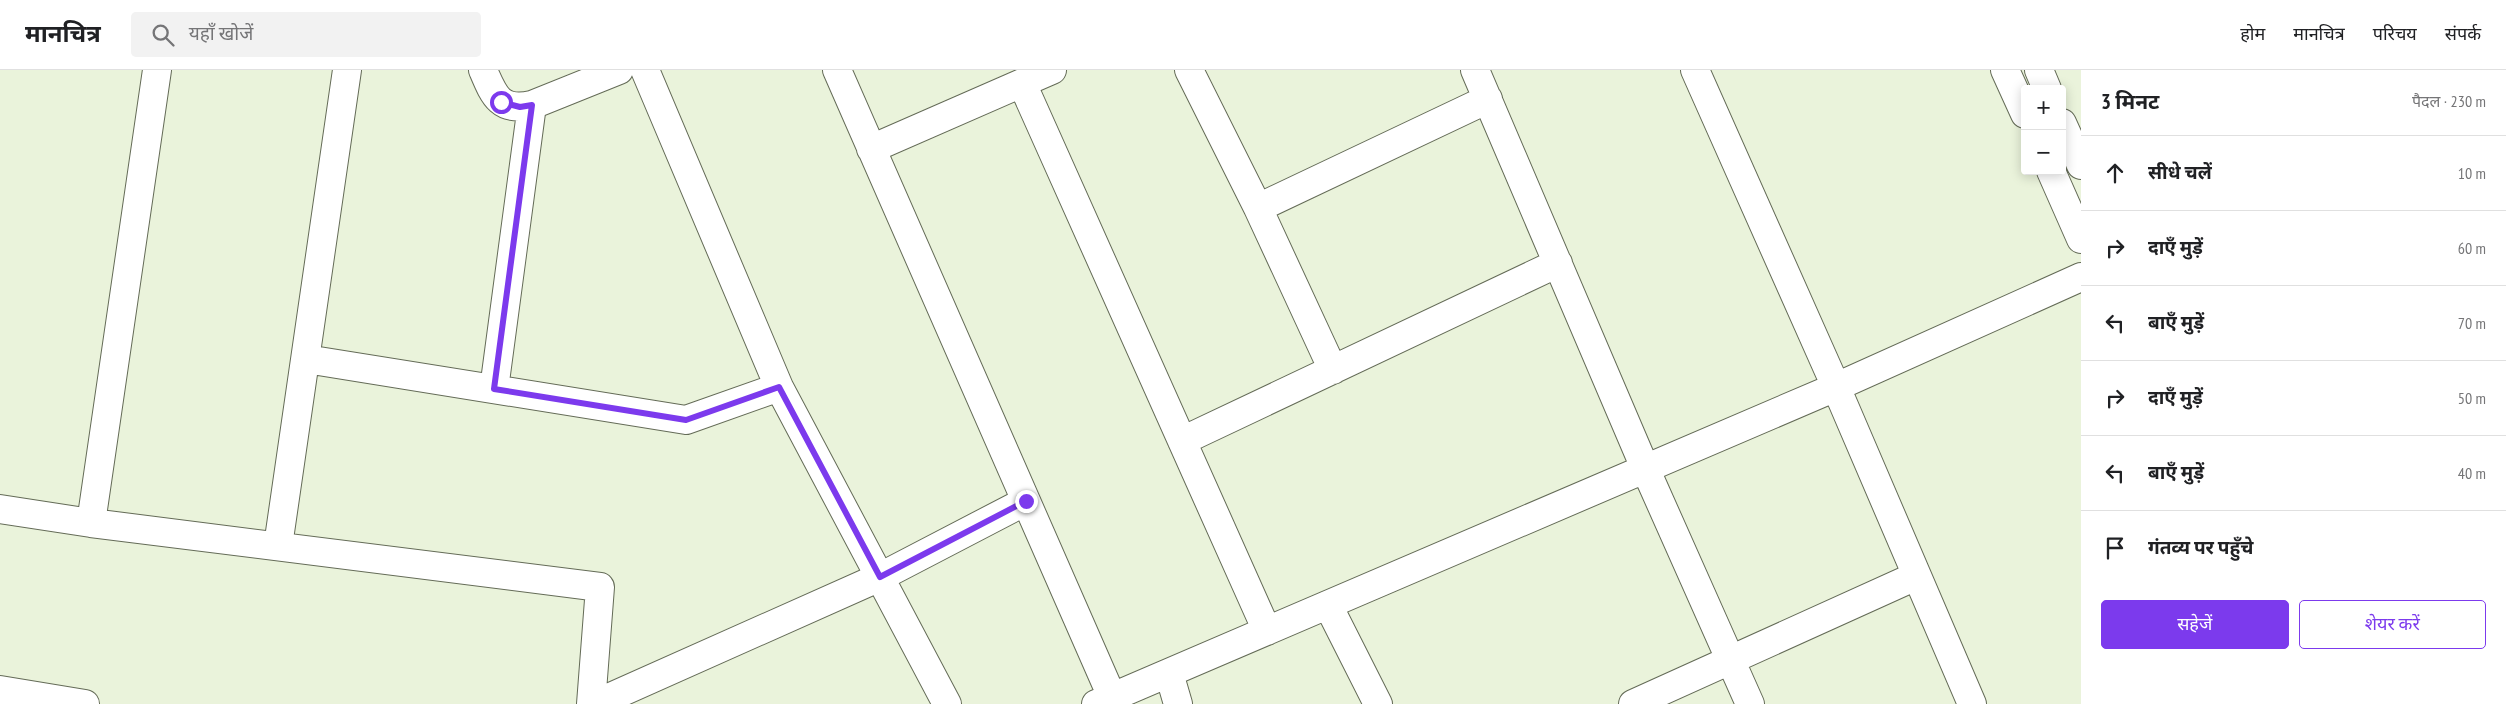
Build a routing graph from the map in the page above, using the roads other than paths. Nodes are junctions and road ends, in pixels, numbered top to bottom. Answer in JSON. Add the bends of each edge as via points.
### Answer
{"nodes":[{"id":1,"x":157,"y":70,"type":"edge"},
{"id":2,"x":347,"y":70,"type":"edge"},
{"id":3,"x":483,"y":70,"type":"edge"},
{"id":4,"x":619,"y":70,"type":"edge"},
{"id":5,"x":645,"y":70,"type":"edge"},
{"id":6,"x":837,"y":70,"type":"edge"},
{"id":7,"x":1052,"y":70,"type":"edge"},
{"id":8,"x":1189,"y":70,"type":"edge"},
{"id":9,"x":1475,"y":70,"type":"edge"},
{"id":10,"x":1695,"y":70,"type":"edge"},
{"id":11,"x":2005,"y":70,"type":"edge"},
{"id":12,"x":2039,"y":70,"type":"edge"},
{"id":13,"x":1022,"y":83,"type":"junction"},
{"id":14,"x":2045,"y":85,"type":"edge"},
{"id":15,"x":1488,"y":99,"type":"junction"},
{"id":16,"x":532,"y":105,"type":"junction"},
{"id":17,"x":2021,"y":105,"type":"edge"},
{"id":18,"x":2065,"y":130,"type":"edge"},
{"id":19,"x":871,"y":149,"type":"junction"},
{"id":20,"x":2081,"y":165,"type":"edge"},
{"id":21,"x":2052,"y":175,"type":"edge"},
{"id":22,"x":1258,"y":208,"type":"junction"},
{"id":23,"x":2081,"y":239,"type":"edge"},
{"id":24,"x":1558,"y":263,"type":"junction"},
{"id":25,"x":2081,"y":277,"type":"edge"},
{"id":26,"x":306,"y":359,"type":"junction"},
{"id":27,"x":1333,"y":370,"type":"junction"},
{"id":28,"x":779,"y":387,"type":"junction"},
{"id":29,"x":1836,"y":387,"type":"junction"},
{"id":30,"x":494,"y":389,"type":"junction"},
{"id":31,"x":1182,"y":441,"type":"junction"},
{"id":32,"x":1645,"y":468,"type":"junction"},
{"id":33,"x":1026,"y":501,"type":"junction"},
{"id":34,"x":0,"y":508,"type":"edge"},
{"id":35,"x":91,"y":523,"type":"junction"},
{"id":36,"x":278,"y":546,"type":"junction"},
{"id":37,"x":1916,"y":576,"type":"junction"},
{"id":38,"x":880,"y":577,"type":"junction"},
{"id":39,"x":1328,"y":605,"type":"junction"},
{"id":40,"x":1267,"y":631,"type":"junction"},
{"id":41,"x":1731,"y":661,"type":"junction"},
{"id":42,"x":1169,"y":673,"type":"junction"},
{"id":43,"x":0,"y":690,"type":"edge"},
{"id":44,"x":1104,"y":700,"type":"edge"},
{"id":45,"x":84,"y":704,"type":"edge"},
{"id":46,"x":591,"y":704,"type":"edge"},
{"id":47,"x":595,"y":704,"type":"edge"},
{"id":48,"x":948,"y":704,"type":"edge"},
{"id":49,"x":1178,"y":704,"type":"edge"},
{"id":50,"x":1378,"y":704,"type":"edge"},
{"id":51,"x":1633,"y":704,"type":"edge"},
{"id":52,"x":1750,"y":704,"type":"edge"},
{"id":53,"x":1972,"y":704,"type":"edge"}],
"edges":[{"from":1,"to":35,"type":"street"},
{"from":2,"to":26,"type":"street"},
{"from":3,"to":16,"type":"street","via":[[493,95],[501,102],[520,107]]},
{"from":4,"to":16,"type":"street"},
{"from":5,"to":28,"type":"street"},
{"from":6,"to":19,"type":"street"},
{"from":7,"to":13,"type":"street"},
{"from":8,"to":22,"type":"street"},
{"from":9,"to":15,"type":"street"},
{"from":10,"to":29,"type":"street"},
{"from":11,"to":17,"type":"street"},
{"from":12,"to":14,"type":"street"},
{"from":13,"to":19,"type":"street"},
{"from":13,"to":31,"type":"street"},
{"from":15,"to":22,"type":"street"},
{"from":15,"to":24,"type":"street"},
{"from":16,"to":30,"type":"street"},
{"from":18,"to":20,"type":"street"},
{"from":19,"to":33,"type":"street"},
{"from":21,"to":23,"type":"street"},
{"from":22,"to":27,"type":"street"},
{"from":24,"to":27,"type":"street"},
{"from":24,"to":32,"type":"street"},
{"from":25,"to":29,"type":"street"},
{"from":26,"to":30,"type":"street"},
{"from":26,"to":36,"type":"street"},
{"from":27,"to":31,"type":"street"},
{"from":28,"to":30,"type":"street","via":[[686,420]]},
{"from":28,"to":38,"type":"street"},
{"from":29,"to":32,"type":"street"},
{"from":29,"to":37,"type":"street"},
{"from":31,"to":40,"type":"street"},
{"from":32,"to":39,"type":"street"},
{"from":32,"to":41,"type":"street"},
{"from":33,"to":38,"type":"street"},
{"from":33,"to":44,"type":"street"},
{"from":34,"to":35,"type":"street"},
{"from":35,"to":36,"type":"street"},
{"from":36,"to":46,"type":"street","via":[[600,587]]},
{"from":37,"to":41,"type":"street"},
{"from":37,"to":53,"type":"street"},
{"from":38,"to":47,"type":"street"},
{"from":38,"to":48,"type":"street"},
{"from":39,"to":40,"type":"street"},
{"from":39,"to":50,"type":"street"},
{"from":40,"to":42,"type":"street"},
{"from":41,"to":51,"type":"street"},
{"from":41,"to":52,"type":"street"},
{"from":42,"to":44,"type":"street"},
{"from":42,"to":49,"type":"street"},
{"from":43,"to":45,"type":"street"}]}
